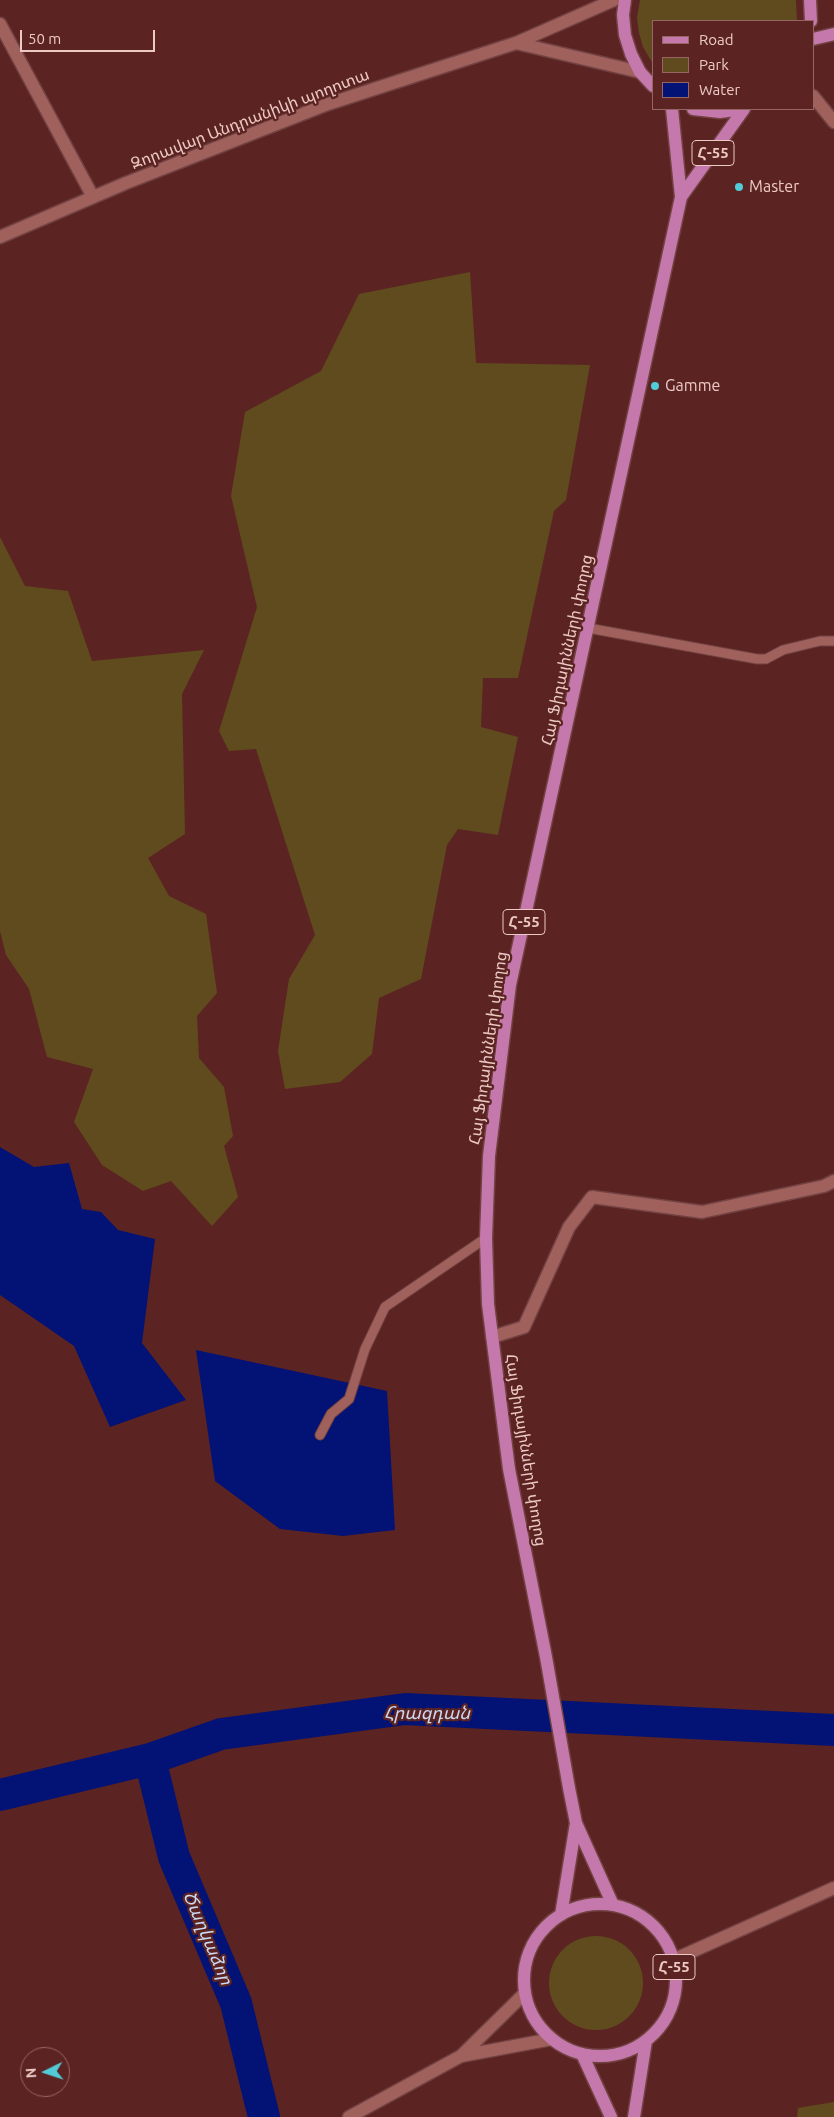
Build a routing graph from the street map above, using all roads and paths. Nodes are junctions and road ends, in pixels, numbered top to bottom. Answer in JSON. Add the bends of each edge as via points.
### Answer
{"nodes":[{"id":1,"x":614,"y":0,"type":"edge"},
{"id":2,"x":626,"y":0,"type":"edge"},
{"id":3,"x":810,"y":0,"type":"edge"},
{"id":4,"x":811,"y":20,"type":"edge"},
{"id":5,"x":0,"y":24,"type":"edge"},
{"id":6,"x":834,"y":34,"type":"edge"},
{"id":7,"x":814,"y":39,"type":"edge"},
{"id":8,"x":516,"y":44,"type":"junction"},
{"id":9,"x":640,"y":72,"type":"junction"},
{"id":10,"x":652,"y":85,"type":"edge"},
{"id":11,"x":814,"y":97,"type":"edge"},
{"id":12,"x":672,"y":110,"type":"edge"},
{"id":13,"x":702,"y":110,"type":"edge"},
{"id":14,"x":735,"y":110,"type":"edge"},
{"id":15,"x":742,"y":110,"type":"edge"},
{"id":16,"x":834,"y":122,"type":"edge"},
{"id":17,"x":93,"y":197,"type":"junction"},
{"id":18,"x":681,"y":197,"type":"junction"},
{"id":19,"x":0,"y":237,"type":"edge"},
{"id":20,"x":588,"y":628,"type":"junction"},
{"id":21,"x":834,"y":641,"type":"edge"},
{"id":22,"x":834,"y":1181,"type":"edge"},
{"id":23,"x":486,"y":1238,"type":"junction"},
{"id":24,"x":492,"y":1337,"type":"junction"},
{"id":25,"x":320,"y":1435,"type":"dead end"},
{"id":26,"x":576,"y":1823,"type":"junction"},
{"id":27,"x":834,"y":1888,"type":"edge"},
{"id":28,"x":613,"y":1905,"type":"junction"},
{"id":29,"x":561,"y":1915,"type":"junction"},
{"id":30,"x":673,"y":1960,"type":"junction"},
{"id":31,"x":525,"y":1993,"type":"junction"},
{"id":32,"x":552,"y":2039,"type":"junction"},
{"id":33,"x":646,"y":2041,"type":"junction"},
{"id":34,"x":582,"y":2054,"type":"junction"},
{"id":35,"x":461,"y":2056,"type":"junction"},
{"id":36,"x":350,"y":2117,"type":"edge"},
{"id":37,"x":611,"y":2117,"type":"edge"},
{"id":38,"x":634,"y":2117,"type":"edge"}],
"edges":[{"from":1,"to":8,"type":"main road","name":"Զորավար Անդրանիկի պողոտա"},
{"from":2,"to":9,"type":"main road","via":[[623,15],[625,35]]},
{"from":3,"to":4,"type":"main road"},
{"from":5,"to":17,"type":"main road"},
{"from":6,"to":7,"type":"main road"},
{"from":8,"to":9,"type":"main road"},
{"from":8,"to":17,"type":"main road","name":"Զորավար Անդրանիկի պողոտա","via":[[328,104]]},
{"from":9,"to":10,"type":"main road"},
{"from":11,"to":16,"type":"main road"},
{"from":12,"to":18,"type":"main road","name":"Հայ Ֆիդայինների փողոց","number":"Հ-55"},
{"from":13,"to":14,"type":"main road","number":"Հ-55"},
{"from":15,"to":18,"type":"main road","name":"Հայ Ֆիդայինների փողոց","number":"Հ-55"},
{"from":17,"to":19,"type":"main road","name":"Զորավար Անդրանիկի պողոտա"},
{"from":18,"to":20,"type":"main road","name":"Հայ Ֆիդայինների փողոց","number":"Հ-55"},
{"from":20,"to":21,"type":"lane","via":[[757,659],[766,659],[783,650]]},
{"from":20,"to":23,"type":"main road","name":"Հայ Ֆիդայինների փողոց","number":"Հ-55","via":[[510,984],[489,1156]]},
{"from":22,"to":24,"type":"main road","via":[[824,1186],[702,1212],[592,1197],[569,1227],[524,1327]]},
{"from":23,"to":24,"type":"main road","name":"Հայ Ֆիդայինների փողոց","number":"Հ-55"},
{"from":23,"to":25,"type":"lane","via":[[385,1307],[365,1349],[349,1398],[330,1414]]},
{"from":24,"to":26,"type":"main road","name":"Հայ Ֆիդայինների փողոց","number":"Հ-55","via":[[509,1470]]},
{"from":26,"to":28,"type":"main road","name":"Հայ Ֆիդայինների փողոց","number":"Հ-55"},
{"from":26,"to":29,"type":"main road","name":"Հայ Ֆիդայինների փողոց","number":"Հ-55"},
{"from":27,"to":30,"type":"main road"},
{"from":28,"to":29,"type":"main road","number":"Հ-55","via":[[578,1907]]},
{"from":28,"to":30,"type":"main road","number":"Հ-55","via":[[644,1918],[667,1944]]},
{"from":29,"to":31,"type":"main road","number":"Հ-55","via":[[534,1942],[526,1967]]},
{"from":30,"to":33,"type":"main road","number":"Հ-55","via":[[675,1990],[672,2004],[657,2030]]},
{"from":31,"to":32,"type":"main road","number":"Հ-55","via":[[535,2018]]},
{"from":31,"to":35,"type":"main road"},
{"from":32,"to":34,"type":"main road","number":"Հ-55"},
{"from":32,"to":35,"type":"main road"},
{"from":33,"to":34,"type":"main road","number":"Հ-55","via":[[626,2051],[604,2056]]},
{"from":33,"to":38,"type":"main road"},
{"from":34,"to":37,"type":"main road"},
{"from":35,"to":36,"type":"main road"}]}
